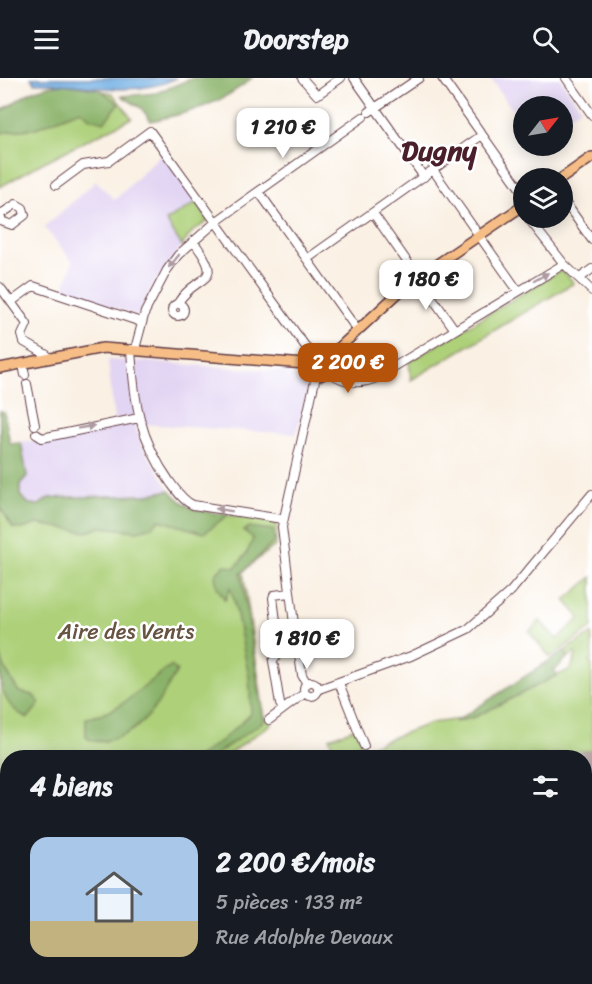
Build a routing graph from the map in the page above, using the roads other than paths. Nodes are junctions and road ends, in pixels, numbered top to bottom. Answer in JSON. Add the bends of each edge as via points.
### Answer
{"nodes":[{"id":1,"x":302,"y":78,"type":"edge"},
{"id":2,"x":341,"y":78,"type":"edge"},
{"id":3,"x":354,"y":78,"type":"edge"},
{"id":4,"x":419,"y":78,"type":"edge"},
{"id":5,"x":442,"y":78,"type":"edge"},
{"id":6,"x":566,"y":78,"type":"edge"},
{"id":7,"x":370,"y":113,"type":"junction"},
{"id":8,"x":592,"y":115,"type":"edge"},
{"id":9,"x":482,"y":135,"type":"junction"},
{"id":10,"x":592,"y":157,"type":"edge"},
{"id":11,"x":433,"y":170,"type":"junction"},
{"id":12,"x":573,"y":170,"type":"edge"},
{"id":13,"x":424,"y":177,"type":"junction"},
{"id":14,"x":513,"y":179,"type":"edge"},
{"id":15,"x":56,"y":185,"type":"dead end"},
{"id":16,"x":259,"y":192,"type":"junction"},
{"id":17,"x":373,"y":213,"type":"junction"},
{"id":18,"x":573,"y":213,"type":"edge"},
{"id":19,"x":513,"y":214,"type":"edge"},
{"id":20,"x":217,"y":221,"type":"junction"},
{"id":21,"x":536,"y":228,"type":"edge"},
{"id":22,"x":479,"y":235,"type":"junction"},
{"id":23,"x":193,"y":240,"type":"junction"},
{"id":24,"x":592,"y":240,"type":"edge"},
{"id":25,"x":308,"y":259,"type":"junction"},
{"id":26,"x":564,"y":264,"type":"junction"},
{"id":27,"x":592,"y":269,"type":"edge"},
{"id":28,"x":580,"y":278,"type":"junction"},
{"id":29,"x":415,"y":280,"type":"junction"},
{"id":30,"x":0,"y":287,"type":"edge"},
{"id":31,"x":518,"y":291,"type":"junction"},
{"id":32,"x":592,"y":291,"type":"edge"},
{"id":33,"x":11,"y":302,"type":"junction"},
{"id":34,"x":178,"y":303,"type":"dead end"},
{"id":35,"x":141,"y":322,"type":"junction"},
{"id":36,"x":455,"y":330,"type":"junction"},
{"id":37,"x":358,"y":331,"type":"junction"},
{"id":38,"x":133,"y":349,"type":"junction"},
{"id":39,"x":61,"y":354,"type":"junction"},
{"id":40,"x":311,"y":354,"type":"junction"},
{"id":41,"x":47,"y":355,"type":"junction"},
{"id":42,"x":328,"y":358,"type":"junction"},
{"id":43,"x":305,"y":363,"type":"junction"},
{"id":44,"x":23,"y":364,"type":"junction"},
{"id":45,"x":0,"y":366,"type":"edge"},
{"id":46,"x":327,"y":371,"type":"junction"},
{"id":47,"x":25,"y":375,"type":"dead end"},
{"id":48,"x":316,"y":376,"type":"junction"},
{"id":49,"x":27,"y":384,"type":"dead end"},
{"id":50,"x":139,"y":418,"type":"junction"},
{"id":51,"x":592,"y":494,"type":"edge"},
{"id":52,"x":282,"y":519,"type":"junction"},
{"id":53,"x":290,"y":593,"type":"junction"},
{"id":54,"x":294,"y":624,"type":"junction"},
{"id":55,"x":277,"y":626,"type":"junction"},
{"id":56,"x":339,"y":682,"type":"junction"},
{"id":57,"x":307,"y":684,"type":"junction"},
{"id":58,"x":319,"y":689,"type":"junction"},
{"id":59,"x":305,"y":693,"type":"junction"},
{"id":60,"x":283,"y":709,"type":"junction"},
{"id":61,"x":268,"y":720,"type":"dead end"},
{"id":62,"x":364,"y":746,"type":"dead end"}],
"edges":[{"from":1,"to":2,"type":"street","via":[[317,95]]},
{"from":3,"to":7,"type":"street"},
{"from":4,"to":7,"type":"street"},
{"from":5,"to":9,"type":"street"},
{"from":6,"to":8,"type":"street"},
{"from":7,"to":13,"type":"street"},
{"from":7,"to":16,"type":"street"},
{"from":9,"to":11,"type":"street"},
{"from":9,"to":14,"type":"street"},
{"from":10,"to":12,"type":"main road"},
{"from":11,"to":13,"type":"street"},
{"from":11,"to":22,"type":"street"},
{"from":13,"to":17,"type":"street"},
{"from":15,"to":20,"type":"street","via":[[83,165],[109,161],[150,131]]},
{"from":16,"to":20,"type":"street"},
{"from":16,"to":25,"type":"street"},
{"from":17,"to":25,"type":"street"},
{"from":17,"to":29,"type":"street"},
{"from":18,"to":24,"type":"street"},
{"from":19,"to":22,"type":"main road"},
{"from":20,"to":23,"type":"street"},
{"from":20,"to":40,"type":"street"},
{"from":21,"to":26,"type":"street"},
{"from":22,"to":29,"type":"main road"},
{"from":22,"to":31,"type":"street"},
{"from":23,"to":34,"type":"street","via":[[208,262],[208,273]]},
{"from":23,"to":35,"type":"street","one_way":true,"via":[[167,270]]},
{"from":25,"to":37,"type":"street"},
{"from":26,"to":28,"type":"street"},
{"from":31,"to":26,"type":"street","one_way":true},
{"from":27,"to":28,"type":"street"},
{"from":28,"to":32,"type":"street"},
{"from":29,"to":36,"type":"street"},
{"from":29,"to":37,"type":"main road"},
{"from":30,"to":33,"type":"street"},
{"from":31,"to":36,"type":"street"},
{"from":33,"to":35,"type":"street","via":[[33,286]]},
{"from":33,"to":41,"type":"street","via":[[27,324],[22,335],[24,342]]},
{"from":35,"to":38,"type":"street"},
{"from":36,"to":46,"type":"street","via":[[367,382],[342,380]]},
{"from":37,"to":42,"type":"main road"},
{"from":38,"to":39,"type":"main road","via":[[92,348]]},
{"from":38,"to":43,"type":"main road"},
{"from":38,"to":50,"type":"street"},
{"from":39,"to":41,"type":"main road"},
{"from":39,"to":44,"type":"main road"},
{"from":40,"to":42,"type":"main road","via":[[318,352]]},
{"from":40,"to":43,"type":"main road"},
{"from":41,"to":45,"type":"main road"},
{"from":42,"to":46,"type":"main road"},
{"from":43,"to":48,"type":"main road"},
{"from":44,"to":45,"type":"main road"},
{"from":44,"to":47,"type":"street"},
{"from":46,"to":48,"type":"main road"},
{"from":48,"to":52,"type":"street"},
{"from":49,"to":50,"type":"street","one_way":true,"via":[[36,429],[42,438]]},
{"from":52,"to":50,"type":"street","one_way":true,"via":[[190,504],[159,466]]},
{"from":51,"to":56,"type":"street","via":[[511,591],[468,629],[432,648]]},
{"from":52,"to":53,"type":"street"},
{"from":53,"to":54,"type":"street"},
{"from":53,"to":55,"type":"street","via":[[274,595]]},
{"from":54,"to":55,"type":"street"},
{"from":54,"to":57,"type":"street"},
{"from":55,"to":60,"type":"street","via":[[280,652],[273,661]]},
{"from":56,"to":58,"type":"street"},
{"from":56,"to":62,"type":"street"},
{"from":57,"to":58,"type":"street","via":[[313,682]]},
{"from":57,"to":59,"type":"street"},
{"from":58,"to":59,"type":"street","via":[[313,696]]},
{"from":59,"to":60,"type":"street"},
{"from":60,"to":61,"type":"street"}]}
